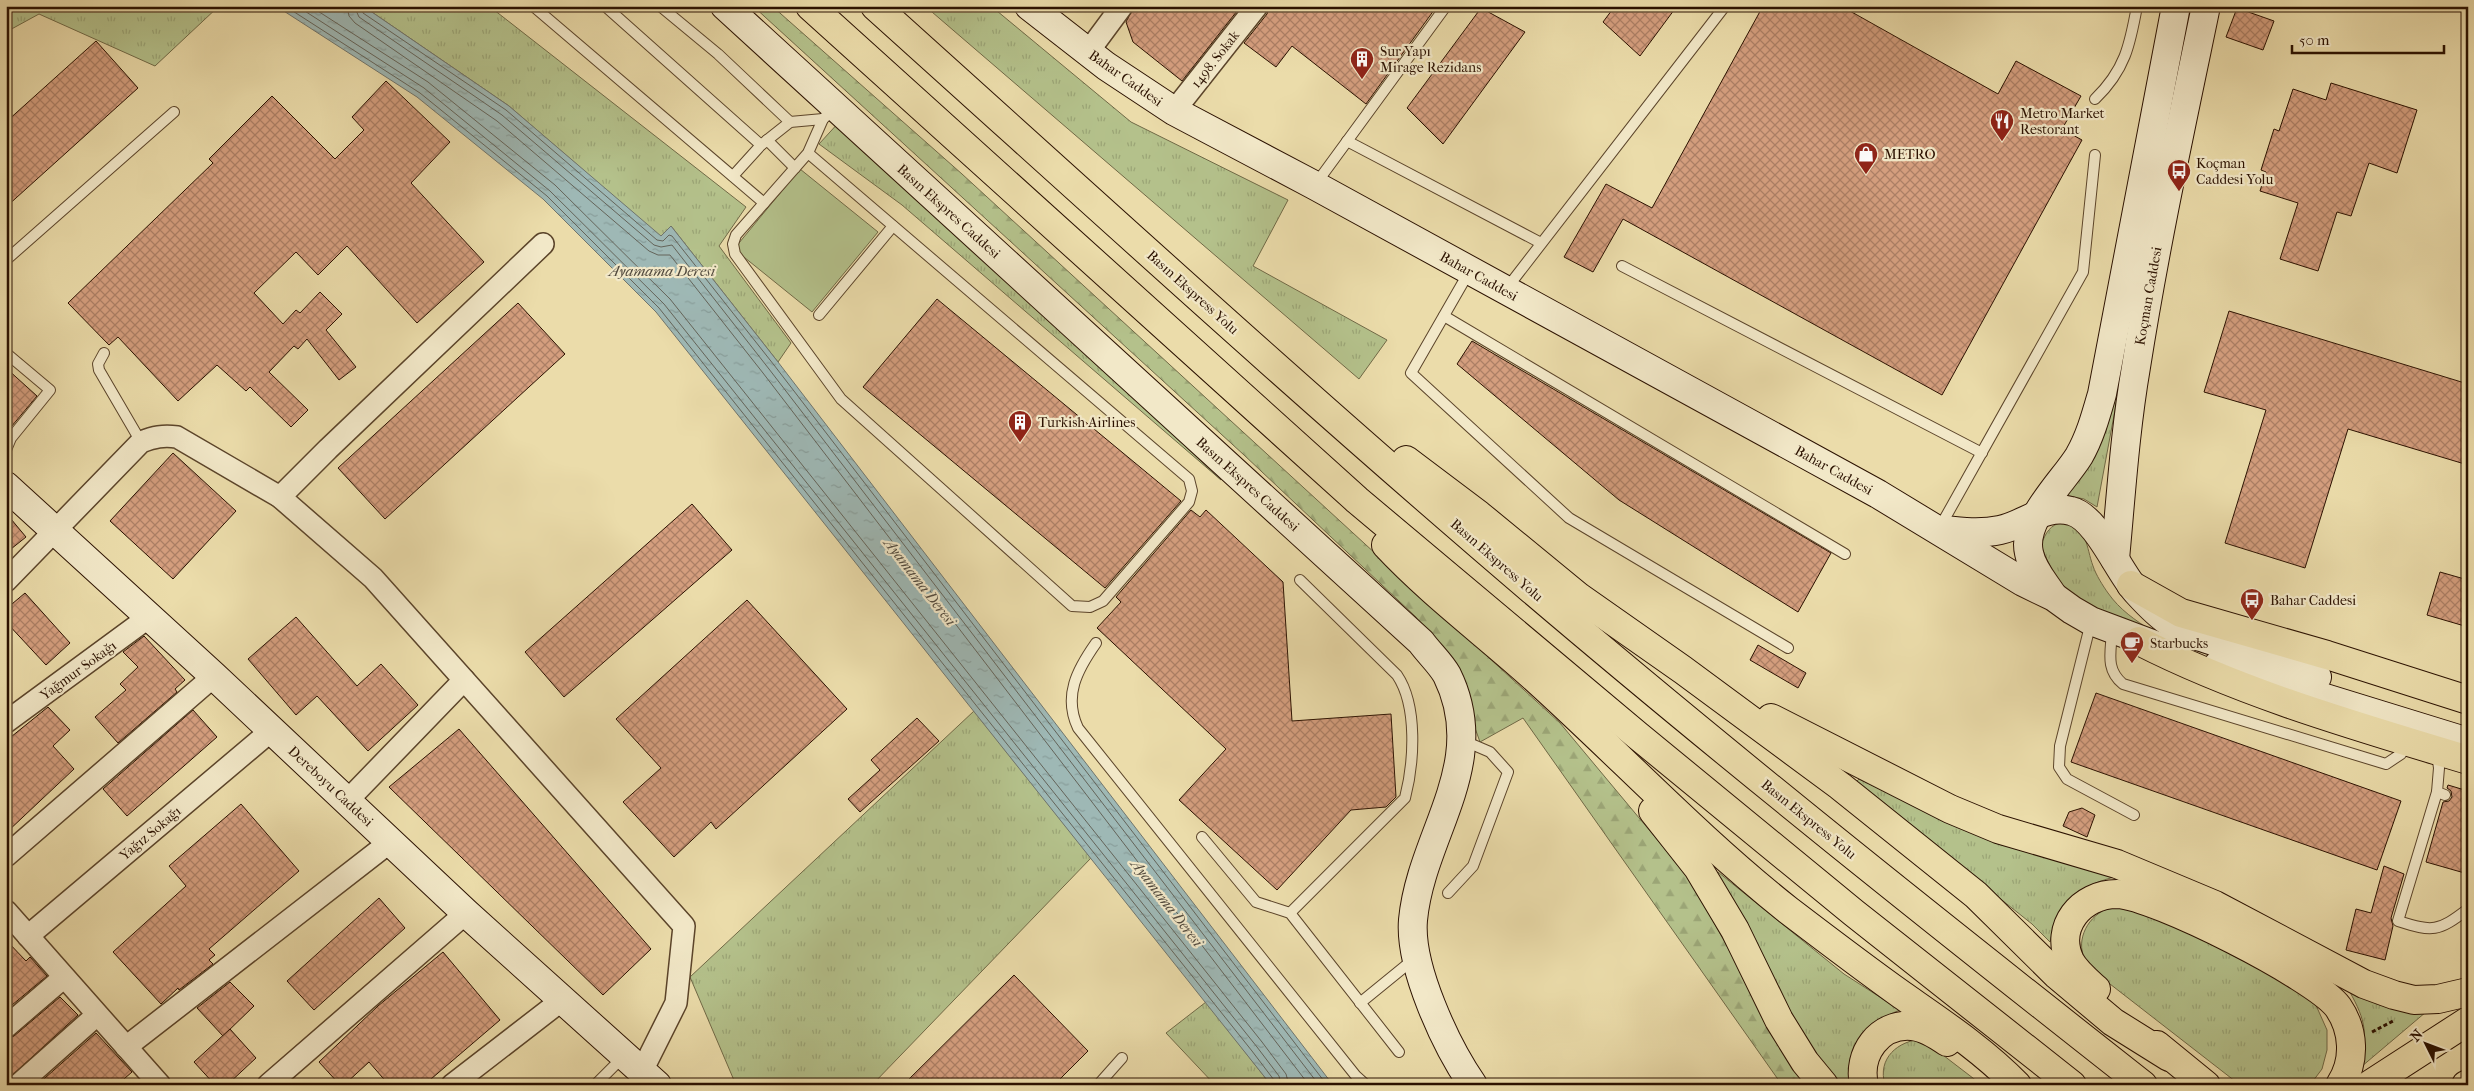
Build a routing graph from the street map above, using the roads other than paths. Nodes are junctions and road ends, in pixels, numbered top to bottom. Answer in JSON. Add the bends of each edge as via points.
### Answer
{"nodes":[{"id":1,"x":534,"y":6,"type":"edge"},
{"id":2,"x":605,"y":6,"type":"edge"},
{"id":3,"x":660,"y":6,"type":"edge"},
{"id":4,"x":725,"y":6,"type":"edge"},
{"id":5,"x":810,"y":6,"type":"edge"},
{"id":6,"x":876,"y":6,"type":"edge"},
{"id":7,"x":1029,"y":6,"type":"edge"},
{"id":8,"x":1122,"y":6,"type":"edge"},
{"id":9,"x":1257,"y":6,"type":"edge"},
{"id":10,"x":1446,"y":6,"type":"edge"},
{"id":11,"x":1725,"y":6,"type":"edge"},
{"id":12,"x":2137,"y":6,"type":"edge"},
{"id":13,"x":2176,"y":6,"type":"edge"},
{"id":14,"x":2206,"y":6,"type":"edge"},
{"id":15,"x":1088,"y":52,"type":"junction"},
{"id":16,"x":2095,"y":99,"type":"dead end"},
{"id":17,"x":1174,"y":111,"type":"junction"},
{"id":18,"x":174,"y":112,"type":"dead end"},
{"id":19,"x":829,"y":113,"type":"junction"},
{"id":20,"x":790,"y":122,"type":"junction"},
{"id":21,"x":1347,"y":141,"type":"junction"},
{"id":22,"x":764,"y":142,"type":"junction"},
{"id":23,"x":808,"y":153,"type":"junction"},
{"id":24,"x":2095,"y":156,"type":"dead end"},
{"id":25,"x":795,"y":168,"type":"junction"},
{"id":26,"x":733,"y":176,"type":"junction"},
{"id":27,"x":1314,"y":185,"type":"junction"},
{"id":28,"x":764,"y":203,"type":"junction"},
{"id":29,"x":893,"y":226,"type":"junction"},
{"id":30,"x":1542,"y":243,"type":"junction"},
{"id":31,"x":543,"y":244,"type":"dead end"},
{"id":32,"x":6,"y":260,"type":"edge"},
{"id":33,"x":1622,"y":266,"type":"dead end"},
{"id":34,"x":1470,"y":271,"type":"junction"},
{"id":35,"x":1506,"y":290,"type":"junction"},
{"id":36,"x":819,"y":315,"type":"dead end"},
{"id":37,"x":1444,"y":316,"type":"junction"},
{"id":38,"x":6,"y":353,"type":"edge"},
{"id":39,"x":104,"y":353,"type":"dead end"},
{"id":40,"x":1339,"y":422,"type":"junction"},
{"id":41,"x":8,"y":437,"type":"edge"},
{"id":42,"x":141,"y":442,"type":"junction"},
{"id":43,"x":6,"y":450,"type":"edge"},
{"id":44,"x":1982,"y":453,"type":"junction"},
{"id":45,"x":6,"y":486,"type":"edge"},
{"id":46,"x":280,"y":497,"type":"junction"},
{"id":47,"x":1357,"y":500,"type":"junction"},
{"id":48,"x":2036,"y":514,"type":"junction"},
{"id":49,"x":1939,"y":530,"type":"junction"},
{"id":50,"x":54,"y":531,"type":"junction"},
{"id":51,"x":1845,"y":554,"type":"dead end"},
{"id":52,"x":2115,"y":559,"type":"junction"},
{"id":53,"x":1300,"y":580,"type":"dead end"},
{"id":54,"x":6,"y":581,"type":"edge"},
{"id":55,"x":2131,"y":585,"type":"junction"},
{"id":56,"x":2054,"y":597,"type":"junction"},
{"id":57,"x":149,"y":618,"type":"junction"},
{"id":58,"x":2102,"y":626,"type":"junction"},
{"id":59,"x":2139,"y":641,"type":"junction"},
{"id":60,"x":1096,"y":644,"type":"dead end"},
{"id":61,"x":1788,"y":648,"type":"dead end"},
{"id":62,"x":1684,"y":670,"type":"junction"},
{"id":63,"x":214,"y":676,"type":"junction"},
{"id":64,"x":464,"y":680,"type":"junction"},
{"id":65,"x":2468,"y":700,"type":"edge"},
{"id":66,"x":6,"y":722,"type":"edge"},
{"id":67,"x":2468,"y":723,"type":"edge"},
{"id":68,"x":272,"y":730,"type":"junction"},
{"id":69,"x":1591,"y":731,"type":"junction"},
{"id":70,"x":1462,"y":740,"type":"junction"},
{"id":71,"x":2409,"y":741,"type":"junction"},
{"id":72,"x":2468,"y":742,"type":"edge"},
{"id":73,"x":2436,"y":750,"type":"junction"},
{"id":74,"x":2468,"y":760,"type":"edge"},
{"id":75,"x":347,"y":801,"type":"junction"},
{"id":76,"x":2134,"y":815,"type":"dead end"},
{"id":77,"x":1202,"y":837,"type":"dead end"},
{"id":78,"x":390,"y":842,"type":"junction"},
{"id":79,"x":6,"y":856,"type":"edge"},
{"id":80,"x":1448,"y":893,"type":"dead end"},
{"id":81,"x":2468,"y":908,"type":"edge"},
{"id":82,"x":6,"y":911,"type":"edge"},
{"id":83,"x":466,"y":913,"type":"junction"},
{"id":84,"x":1290,"y":913,"type":"junction"},
{"id":85,"x":28,"y":936,"type":"junction"},
{"id":86,"x":1417,"y":957,"type":"junction"},
{"id":87,"x":63,"y":978,"type":"junction"},
{"id":88,"x":2468,"y":992,"type":"edge"},
{"id":89,"x":562,"y":1000,"type":"junction"},
{"id":90,"x":1360,"y":1003,"type":"junction"},
{"id":91,"x":96,"y":1015,"type":"junction"},
{"id":92,"x":2468,"y":1021,"type":"edge"},
{"id":93,"x":6,"y":1027,"type":"edge"},
{"id":94,"x":126,"y":1047,"type":"junction"},
{"id":95,"x":1399,"y":1052,"type":"dead end"},
{"id":96,"x":2169,"y":1057,"type":"junction"},
{"id":97,"x":1122,"y":1058,"type":"dead end"},
{"id":98,"x":641,"y":1070,"type":"edge"},
{"id":99,"x":18,"y":1085,"type":"edge"},
{"id":100,"x":160,"y":1085,"type":"edge"},
{"id":101,"x":268,"y":1085,"type":"edge"},
{"id":102,"x":452,"y":1085,"type":"edge"},
{"id":103,"x":595,"y":1085,"type":"edge"},
{"id":104,"x":1098,"y":1085,"type":"edge"},
{"id":105,"x":1366,"y":1085,"type":"edge"},
{"id":106,"x":1473,"y":1085,"type":"edge"},
{"id":107,"x":1824,"y":1085,"type":"edge"},
{"id":108,"x":1864,"y":1085,"type":"edge"},
{"id":109,"x":2010,"y":1085,"type":"edge"},
{"id":110,"x":2017,"y":1085,"type":"edge"},
{"id":111,"x":2072,"y":1085,"type":"edge"},
{"id":112,"x":2143,"y":1085,"type":"edge"},
{"id":113,"x":2206,"y":1085,"type":"edge"},
{"id":114,"x":2340,"y":1085,"type":"edge"},
{"id":115,"x":2369,"y":1085,"type":"edge"}],
"edges":[{"from":1,"to":26,"type":"lane"},
{"from":2,"to":22,"type":"lane"},
{"from":3,"to":20,"type":"lane","via":[[718,54]]},
{"from":4,"to":19,"type":"main road","name":"Basın Ekspres Caddesi"},
{"from":5,"to":47,"type":"main road"},
{"from":6,"to":40,"type":"main road","name":"Basın Ekspress Yolu"},
{"from":7,"to":15,"type":"main road","name":"Bahar Caddesi"},
{"from":8,"to":15,"type":"street"},
{"from":9,"to":17,"type":"street","name":"1498. Sokak"},
{"from":10,"to":21,"type":"lane"},
{"from":11,"to":30,"type":"lane"},
{"from":12,"to":16,"type":"lane","via":[[2129,48],[2121,67]]},
{"from":13,"to":48,"type":"main road","name":"Koçman Caddesi","via":[[2102,394],[2092,428],[2079,455]]},
{"from":14,"to":52,"type":"main road","name":"Koçman Caddesi","via":[[2136,368]]},
{"from":15,"to":17,"type":"main road","name":"Bahar Caddesi"},
{"from":17,"to":27,"type":"main road","name":"Bahar Caddesi"},
{"from":18,"to":32,"type":"lane"},
{"from":19,"to":20,"type":"lane"},
{"from":19,"to":23,"type":"lane"},
{"from":19,"to":70,"type":"main road","name":"Basın Ekspres Caddesi","via":[[1421,642],[1449,681],[1458,703]]},
{"from":20,"to":22,"type":"lane"},
{"from":21,"to":27,"type":"lane"},
{"from":21,"to":30,"type":"lane"},
{"from":22,"to":25,"type":"lane"},
{"from":22,"to":26,"type":"lane"},
{"from":23,"to":25,"type":"lane"},
{"from":23,"to":29,"type":"lane"},
{"from":24,"to":44,"type":"lane","via":[[2083,272]]},
{"from":25,"to":28,"type":"lane"},
{"from":26,"to":28,"type":"lane"},
{"from":27,"to":34,"type":"main road","name":"Bahar Caddesi"},
{"from":28,"to":29,"type":"lane","via":[[734,239],[735,254],[841,399],[1072,606],[1090,607],[1103,601],[1189,502],[1192,491],[1189,479]]},
{"from":29,"to":36,"type":"lane"},
{"from":30,"to":35,"type":"lane"},
{"from":31,"to":46,"type":"street"},
{"from":33,"to":44,"type":"lane"},
{"from":34,"to":35,"type":"main road","name":"Bahar Caddesi"},
{"from":34,"to":37,"type":"lane"},
{"from":35,"to":49,"type":"main road","name":"Bahar Caddesi"},
{"from":37,"to":51,"type":"lane"},
{"from":37,"to":61,"type":"lane","via":[[1411,373],[1569,518]]},
{"from":38,"to":41,"type":"lane","via":[[50,390]]},
{"from":39,"to":42,"type":"lane","via":[[98,364],[99,370]]},
{"from":40,"to":62,"type":"main road","via":[[1391,449],[1430,477],[1579,597]]},
{"from":40,"to":112,"type":"main road","name":"Basın Ekspress Yolu","via":[[1536,593],[1774,791]]},
{"from":41,"to":43,"type":"lane"},
{"from":42,"to":46,"type":"street","via":[[164,435],[177,437]]},
{"from":42,"to":50,"type":"street"},
{"from":44,"to":49,"type":"lane"},
{"from":45,"to":50,"type":"main road","name":"Dereboyu Caddesi"},
{"from":46,"to":64,"type":"street","via":[[373,578]]},
{"from":47,"to":69,"type":"main road","via":[[1386,545],[1406,567]]},
{"from":47,"to":111,"type":"main road","via":[[1800,869]]},
{"from":48,"to":49,"type":"main road","via":[[2020,524],[1999,530]]},
{"from":48,"to":52,"type":"main road","via":[[2050,509],[2074,511],[2083,517]]},
{"from":48,"to":56,"type":"main road","via":[[2028,537],[2028,552],[2036,573]]},
{"from":49,"to":56,"type":"main road","name":"Bahar Caddesi","via":[[2023,582]]},
{"from":50,"to":54,"type":"street"},
{"from":50,"to":57,"type":"main road","name":"Dereboyu Caddesi"},
{"from":52,"to":55,"type":"main road"},
{"from":53,"to":84,"type":"lane","via":[[1403,684],[1410,702],[1412,772],[1405,798]]},
{"from":55,"to":65,"type":"main road","via":[[2181,613]]},
{"from":55,"to":67,"type":"main road","via":[[2171,623],[2197,635],[2308,674]]},
{"from":56,"to":58,"type":"main road"},
{"from":57,"to":63,"type":"main road","name":"Dereboyu Caddesi"},
{"from":57,"to":66,"type":"street","name":"Yağmur Sokağı"},
{"from":58,"to":59,"type":"main road"},
{"from":58,"to":71,"type":"lane","via":[[2114,676],[2123,684],[2386,764],[2401,754]]},
{"from":58,"to":76,"type":"lane","via":[[2060,746],[2059,767],[2067,779]]},
{"from":59,"to":71,"type":"main road","via":[[2189,666],[2261,695]]},
{"from":59,"to":72,"type":"main road"},
{"from":60,"to":105,"type":"lane","via":[[1072,686],[1071,709],[1078,728]]},
{"from":62,"to":88,"type":"main road","via":[[1829,749],[1950,809],[1998,829],[2154,878],[2364,984],[2414,1000],[2438,999]]},
{"from":62,"to":96,"type":"main road","via":[[1840,786],[1976,895],[2057,975],[2113,1022]]},
{"from":63,"to":68,"type":"main road","name":"Dereboyu Caddesi"},
{"from":63,"to":79,"type":"street"},
{"from":64,"to":75,"type":"street"},
{"from":64,"to":98,"type":"street","via":[[684,926],[676,1003]]},
{"from":68,"to":75,"type":"main road","name":"Dereboyu Caddesi"},
{"from":68,"to":85,"type":"street","name":"Yağız Sokağı"},
{"from":69,"to":107,"type":"main road","via":[[1698,868],[1735,930],[1788,1036]]},
{"from":69,"to":110,"type":"main road","via":[[1744,875],[1977,1049]]},
{"from":70,"to":80,"type":"lane","via":[[1490,752],[1508,772],[1473,866]]},
{"from":70,"to":86,"type":"main road","name":"Basın Ekspres Caddesi","via":[[1458,778],[1417,893],[1413,922]]},
{"from":71,"to":73,"type":"main road"},
{"from":73,"to":74,"type":"main road"},
{"from":73,"to":81,"type":"lane","via":[[2441,794],[2398,921],[2426,930],[2446,924]]},
{"from":75,"to":78,"type":"main road","name":"Dereboyu Caddesi"},
{"from":77,"to":84,"type":"lane","via":[[1256,902]]},
{"from":78,"to":83,"type":"main road","name":"Dereboyu Caddesi"},
{"from":78,"to":94,"type":"street"},
{"from":82,"to":85,"type":"street"},
{"from":83,"to":89,"type":"main road","name":"Dereboyu Caddesi"},
{"from":83,"to":101,"type":"street"},
{"from":84,"to":90,"type":"lane"},
{"from":85,"to":87,"type":"street"},
{"from":86,"to":90,"type":"lane"},
{"from":86,"to":106,"type":"main road","name":"Basın Ekspres Caddesi","via":[[1433,1009],[1457,1062]]},
{"from":87,"to":91,"type":"street"},
{"from":87,"to":93,"type":"street"},
{"from":89,"to":98,"type":"main road","name":"Dereboyu Caddesi"},
{"from":89,"to":102,"type":"street"},
{"from":90,"to":95,"type":"lane"},
{"from":91,"to":94,"type":"street"},
{"from":91,"to":99,"type":"street"},
{"from":92,"to":115,"type":"main road"},
{"from":94,"to":100,"type":"street"},
{"from":96,"to":113,"type":"main road"},
{"from":96,"to":114,"type":"main road","via":[[2071,962],[2066,948],[2067,934],[2072,916],[2083,903],[2100,895],[2118,894],[2159,905],[2308,981],[2327,995],[2348,1024],[2352,1056],[2348,1073]]},
{"from":97,"to":104,"type":"lane"},
{"from":98,"to":103,"type":"lane"},
{"from":108,"to":109,"type":"main road","via":[[1864,1060],[1872,1043],[1897,1027],[1912,1026],[1932,1032]]}]}
